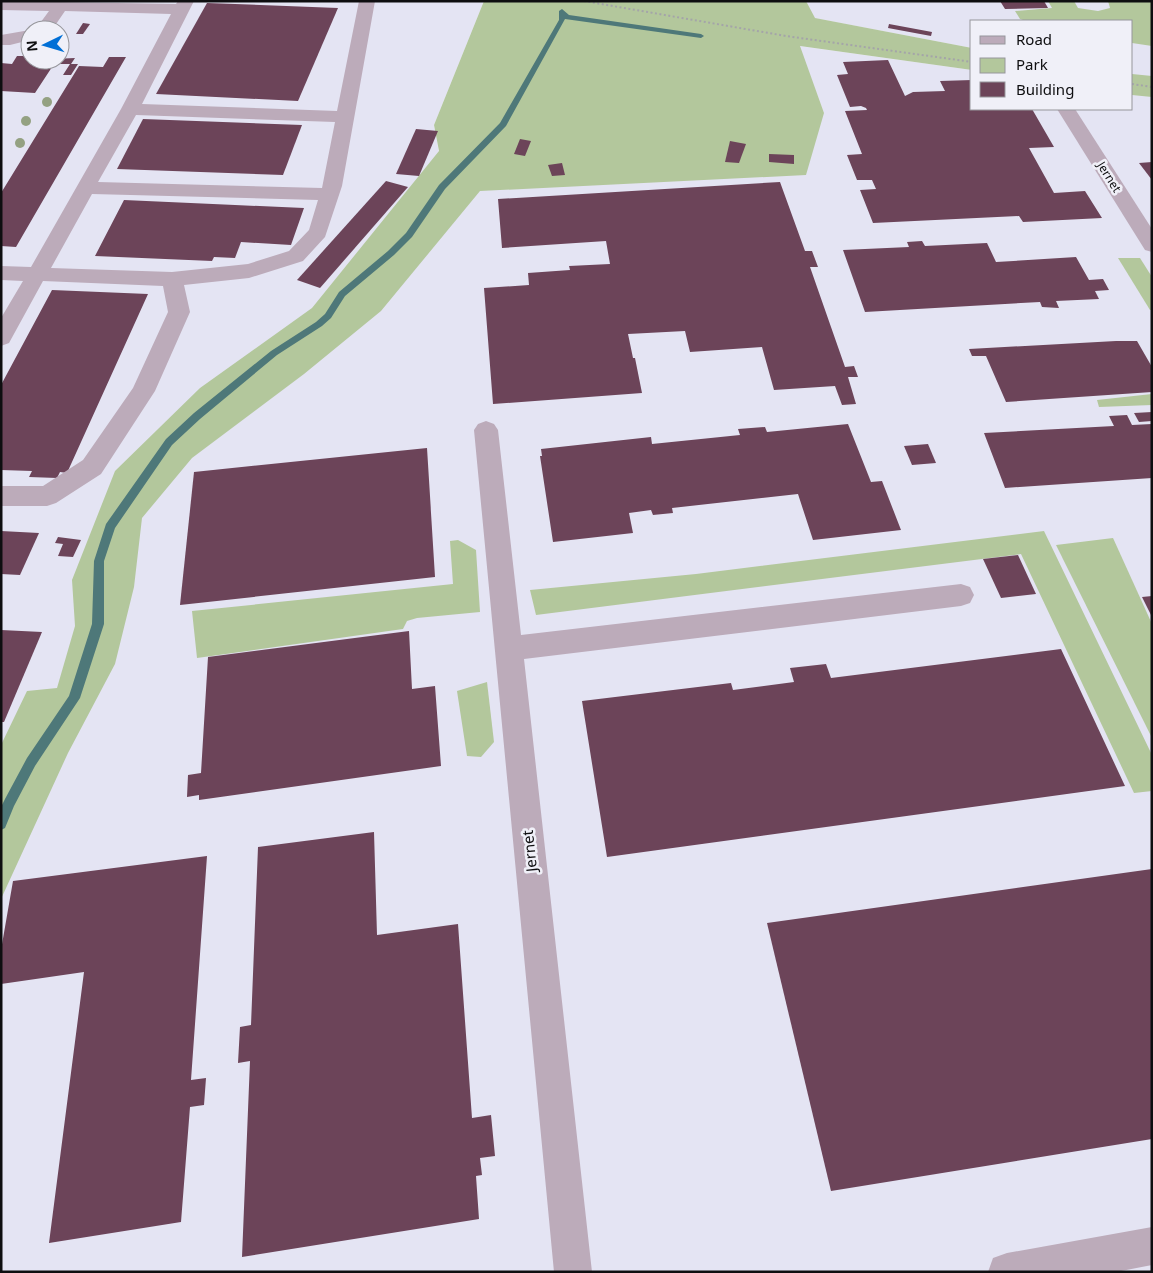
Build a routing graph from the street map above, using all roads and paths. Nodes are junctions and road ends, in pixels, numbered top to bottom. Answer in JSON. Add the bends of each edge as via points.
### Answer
{"nodes":[{"id":1,"x":367,"y":1,"type":"edge"},
{"id":2,"x":584,"y":1,"type":"edge"},
{"id":3,"x":1,"y":5,"type":"edge"},
{"id":4,"x":184,"y":5,"type":"edge"},
{"id":5,"x":61,"y":6,"type":"junction"},
{"id":6,"x":50,"y":20,"type":"edge"},
{"id":7,"x":20,"y":37,"type":"edge"},
{"id":8,"x":1,"y":40,"type":"edge"},
{"id":9,"x":970,"y":62,"type":"edge"},
{"id":10,"x":1133,"y":84,"type":"edge"},
{"id":11,"x":1152,"y":87,"type":"edge"},
{"id":12,"x":130,"y":109,"type":"junction"},
{"id":13,"x":1067,"y":110,"type":"edge"},
{"id":14,"x":344,"y":117,"type":"junction"},
{"id":15,"x":85,"y":188,"type":"junction"},
{"id":16,"x":330,"y":194,"type":"junction"},
{"id":17,"x":1152,"y":246,"type":"edge"},
{"id":18,"x":1,"y":273,"type":"edge"},
{"id":19,"x":37,"y":274,"type":"junction"},
{"id":20,"x":172,"y":279,"type":"junction"},
{"id":21,"x":1,"y":338,"type":"edge"},
{"id":22,"x":486,"y":430,"type":"dead end"},
{"id":23,"x":1,"y":496,"type":"edge"},
{"id":24,"x":961,"y":595,"type":"dead end"},
{"id":25,"x":509,"y":649,"type":"junction"},
{"id":26,"x":1152,"y":1246,"type":"edge"},
{"id":27,"x":1100,"y":1264,"type":"edge"},
{"id":28,"x":573,"y":1272,"type":"edge"},
{"id":29,"x":1007,"y":1272,"type":"edge"}],
"edges":[{"from":1,"to":14,"type":"street"},
{"from":2,"to":9,"type":"path","via":[[786,36]]},
{"from":3,"to":5,"type":"street"},
{"from":4,"to":5,"type":"street"},
{"from":4,"to":12,"type":"street"},
{"from":5,"to":6,"type":"street"},
{"from":7,"to":8,"type":"street"},
{"from":10,"to":11,"type":"path"},
{"from":12,"to":14,"type":"street"},
{"from":12,"to":15,"type":"street"},
{"from":13,"to":17,"type":"street","name":"Jernet"},
{"from":14,"to":16,"type":"street"},
{"from":15,"to":16,"type":"street"},
{"from":15,"to":19,"type":"street"},
{"from":16,"to":20,"type":"street","via":[[318,232],[296,256],[249,271]]},
{"from":18,"to":19,"type":"street"},
{"from":19,"to":20,"type":"street"},
{"from":19,"to":21,"type":"street"},
{"from":20,"to":23,"type":"street","via":[[179,312],[143,391],[92,467],[47,496]]},
{"from":22,"to":25,"type":"street","name":"Jernet"},
{"from":24,"to":25,"type":"street"},
{"from":25,"to":28,"type":"street","name":"Jernet"},
{"from":26,"to":27,"type":"street"},
{"from":27,"to":29,"type":"street"}]}
